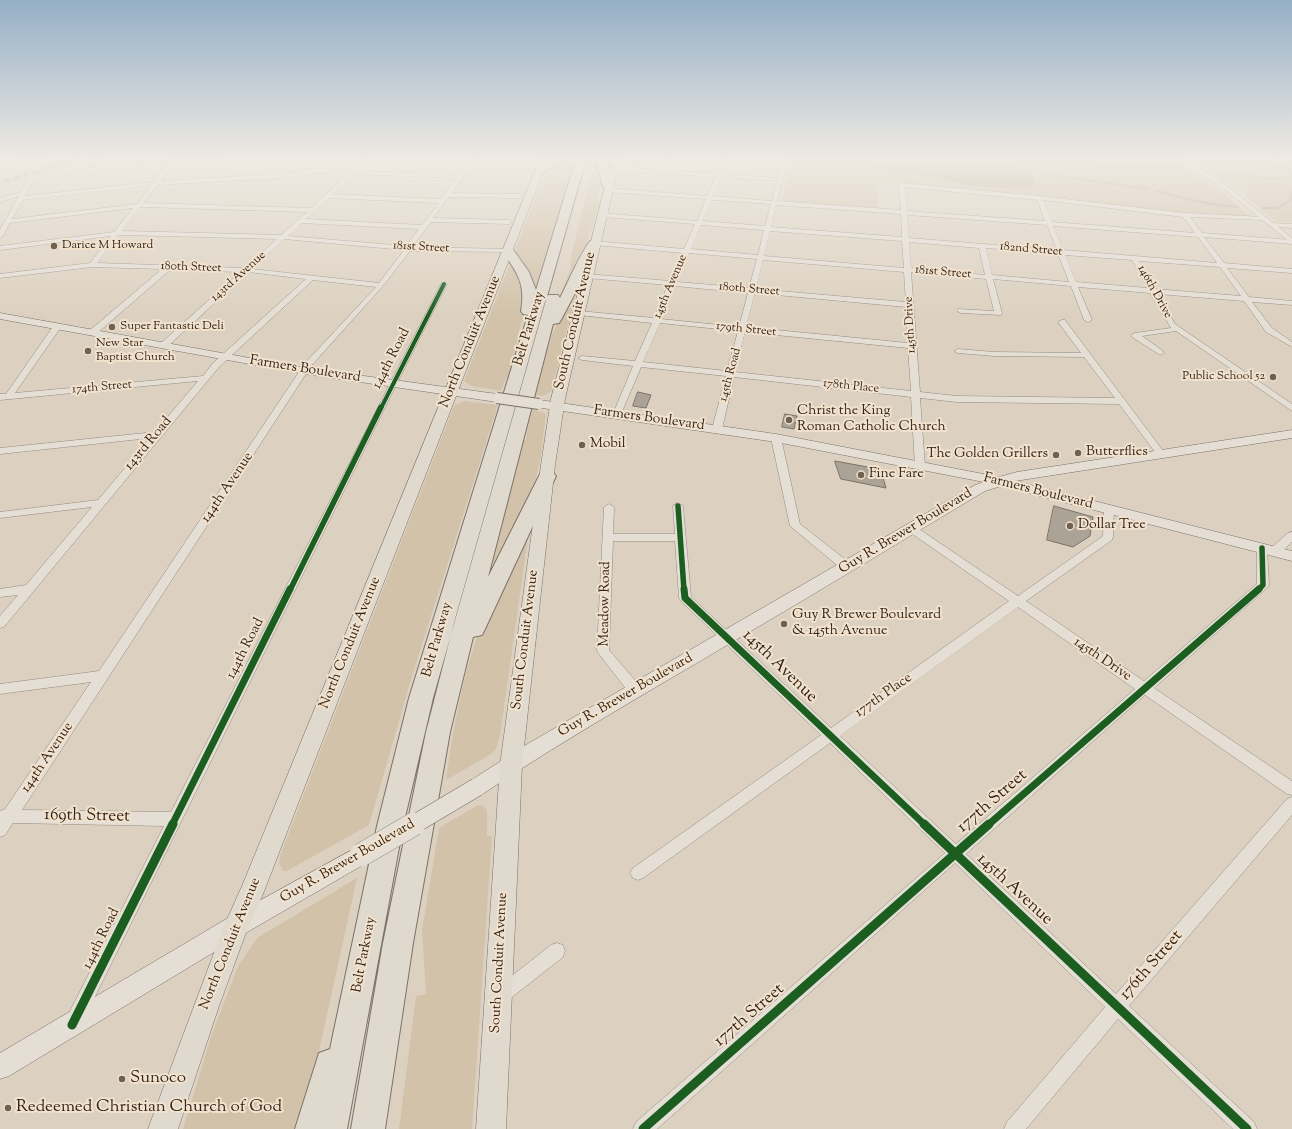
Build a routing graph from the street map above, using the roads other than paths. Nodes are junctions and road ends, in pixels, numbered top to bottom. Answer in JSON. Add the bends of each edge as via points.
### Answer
{"nodes":[{"id":1,"x":13,"y":212,"type":"edge"},
{"id":2,"x":100,"y":212,"type":"edge"},
{"id":3,"x":134,"y":212,"type":"edge"},
{"id":4,"x":310,"y":212,"type":"edge"},
{"id":5,"x":436,"y":212,"type":"edge"},
{"id":6,"x":524,"y":212,"type":"edge"},
{"id":7,"x":567,"y":212,"type":"edge"},
{"id":8,"x":577,"y":212,"type":"edge"},
{"id":9,"x":603,"y":212,"type":"edge"},
{"id":10,"x":703,"y":212,"type":"edge"},
{"id":11,"x":773,"y":212,"type":"edge"},
{"id":12,"x":900,"y":212,"type":"edge"},
{"id":13,"x":904,"y":212,"type":"junction"},
{"id":14,"x":1044,"y":212,"type":"edge"},
{"id":15,"x":1157,"y":212,"type":"edge"},
{"id":16,"x":1255,"y":212,"type":"edge"},
{"id":17,"x":602,"y":215,"type":"junction"},
{"id":18,"x":1185,"y":215,"type":"junction"},
{"id":19,"x":1262,"y":218,"type":"junction"},
{"id":20,"x":300,"y":221,"type":"junction"},
{"id":21,"x":508,"y":222,"type":"dead end"},
{"id":22,"x":698,"y":223,"type":"junction"},
{"id":23,"x":427,"y":224,"type":"junction"},
{"id":24,"x":1049,"y":224,"type":"junction"},
{"id":25,"x":1271,"y":225,"type":"junction"},
{"id":26,"x":4,"y":226,"type":"edge"},
{"id":27,"x":1292,"y":226,"type":"edge"},
{"id":28,"x":769,"y":228,"type":"junction"},
{"id":29,"x":117,"y":234,"type":"junction"},
{"id":30,"x":571,"y":234,"type":"dead end"},
{"id":31,"x":1200,"y":235,"type":"junction"},
{"id":32,"x":0,"y":236,"type":"edge"},
{"id":33,"x":282,"y":237,"type":"junction"},
{"id":34,"x":906,"y":240,"type":"junction"},
{"id":35,"x":1292,"y":242,"type":"edge"},
{"id":36,"x":594,"y":243,"type":"junction"},
{"id":37,"x":982,"y":246,"type":"junction"},
{"id":38,"x":0,"y":248,"type":"edge"},
{"id":39,"x":408,"y":248,"type":"junction"},
{"id":40,"x":687,"y":251,"type":"junction"},
{"id":41,"x":508,"y":252,"type":"junction"},
{"id":42,"x":1060,"y":252,"type":"junction"},
{"id":43,"x":761,"y":258,"type":"junction"},
{"id":44,"x":1134,"y":258,"type":"junction"},
{"id":45,"x":92,"y":265,"type":"junction"},
{"id":46,"x":1222,"y":265,"type":"junction"},
{"id":47,"x":169,"y":267,"type":"junction"},
{"id":48,"x":246,"y":270,"type":"junction"},
{"id":49,"x":908,"y":270,"type":"junction"},
{"id":50,"x":1292,"y":271,"type":"edge"},
{"id":51,"x":0,"y":276,"type":"edge"},
{"id":52,"x":587,"y":276,"type":"junction"},
{"id":53,"x":312,"y":277,"type":"junction"},
{"id":54,"x":989,"y":277,"type":"junction"},
{"id":55,"x":673,"y":283,"type":"junction"},
{"id":56,"x":444,"y":284,"type":"dead end"},
{"id":57,"x":1073,"y":284,"type":"junction"},
{"id":58,"x":381,"y":285,"type":"junction"},
{"id":59,"x":557,"y":286,"type":"dead end"},
{"id":60,"x":752,"y":291,"type":"junction"},
{"id":61,"x":1153,"y":292,"type":"junction"},
{"id":62,"x":1247,"y":300,"type":"junction"},
{"id":63,"x":1292,"y":303,"type":"edge"},
{"id":64,"x":910,"y":305,"type":"junction"},
{"id":65,"x":961,"y":311,"type":"dead end"},
{"id":66,"x":579,"y":313,"type":"junction"},
{"id":67,"x":0,"y":316,"type":"edge"},
{"id":68,"x":657,"y":320,"type":"junction"},
{"id":69,"x":1088,"y":320,"type":"dead end"},
{"id":70,"x":1062,"y":322,"type":"dead end"},
{"id":71,"x":57,"y":327,"type":"junction"},
{"id":72,"x":742,"y":329,"type":"junction"},
{"id":73,"x":1177,"y":329,"type":"junction"},
{"id":74,"x":92,"y":333,"type":"junction"},
{"id":75,"x":1292,"y":345,"type":"edge"},
{"id":76,"x":163,"y":346,"type":"junction"},
{"id":77,"x":913,"y":346,"type":"junction"},
{"id":78,"x":532,"y":349,"type":"junction"},
{"id":79,"x":958,"y":351,"type":"dead end"},
{"id":80,"x":1160,"y":353,"type":"dead end"},
{"id":81,"x":1087,"y":356,"type":"junction"},
{"id":82,"x":225,"y":357,"type":"junction"},
{"id":83,"x":582,"y":358,"type":"dead end"},
{"id":84,"x":639,"y":364,"type":"junction"},
{"id":85,"x":304,"y":371,"type":"junction"},
{"id":86,"x":731,"y":374,"type":"junction"},
{"id":87,"x":205,"y":378,"type":"junction"},
{"id":88,"x":393,"y":383,"type":"junction"},
{"id":89,"x":451,"y":391,"type":"junction"},
{"id":90,"x":915,"y":394,"type":"junction"},
{"id":91,"x":4,"y":397,"type":"edge"},
{"id":92,"x":1121,"y":401,"type":"junction"},
{"id":93,"x":556,"y":407,"type":"junction"},
{"id":94,"x":1292,"y":408,"type":"edge"},
{"id":95,"x":617,"y":414,"type":"junction"},
{"id":96,"x":717,"y":429,"type":"junction"},
{"id":97,"x":1292,"y":434,"type":"edge"},
{"id":98,"x":157,"y":435,"type":"junction"},
{"id":99,"x":776,"y":438,"type":"junction"},
{"id":100,"x":0,"y":451,"type":"edge"},
{"id":101,"x":1161,"y":454,"type":"junction"},
{"id":102,"x":920,"y":466,"type":"junction"},
{"id":103,"x":546,"y":476,"type":"junction"},
{"id":104,"x":998,"y":481,"type":"junction"},
{"id":105,"x":101,"y":504,"type":"junction"},
{"id":106,"x":678,"y":506,"type":"dead end"},
{"id":107,"x":609,"y":507,"type":"dead end"},
{"id":108,"x":1109,"y":509,"type":"junction"},
{"id":109,"x":0,"y":515,"type":"edge"},
{"id":110,"x":912,"y":529,"type":"junction"},
{"id":111,"x":1292,"y":536,"type":"edge"},
{"id":112,"x":680,"y":537,"type":"junction"},
{"id":113,"x":607,"y":538,"type":"junction"},
{"id":114,"x":1269,"y":550,"type":"junction"},
{"id":115,"x":1292,"y":556,"type":"edge"},
{"id":116,"x":847,"y":567,"type":"junction"},
{"id":117,"x":29,"y":589,"type":"junction"},
{"id":118,"x":0,"y":593,"type":"edge"},
{"id":119,"x":1018,"y":602,"type":"junction"},
{"id":120,"x":0,"y":624,"type":"edge"},
{"id":121,"x":728,"y":637,"type":"junction"},
{"id":122,"x":103,"y":675,"type":"junction"},
{"id":123,"x":1144,"y":688,"type":"junction"},
{"id":124,"x":0,"y":689,"type":"edge"},
{"id":125,"x":635,"y":690,"type":"junction"},
{"id":126,"x":447,"y":692,"type":"junction"},
{"id":127,"x":830,"y":735,"type":"junction"},
{"id":128,"x":511,"y":765,"type":"junction"},
{"id":129,"x":1292,"y":790,"type":"edge"},
{"id":130,"x":1292,"y":804,"type":"edge"},
{"id":131,"x":5,"y":816,"type":"edge"},
{"id":132,"x":174,"y":819,"type":"junction"},
{"id":133,"x":0,"y":830,"type":"edge"},
{"id":134,"x":955,"y":853,"type":"junction"},
{"id":135,"x":638,"y":873,"type":"dead end"},
{"id":136,"x":236,"y":926,"type":"junction"},
{"id":137,"x":367,"y":946,"type":"junction"},
{"id":138,"x":557,"y":951,"type":"dead end"},
{"id":139,"x":498,"y":998,"type":"junction"},
{"id":140,"x":1117,"y":1006,"type":"junction"},
{"id":141,"x":72,"y":1025,"type":"junction"},
{"id":142,"x":0,"y":1067,"type":"edge"},
{"id":143,"x":163,"y":1129,"type":"edge"},
{"id":144,"x":312,"y":1129,"type":"edge"},
{"id":145,"x":330,"y":1129,"type":"edge"},
{"id":146,"x":368,"y":1129,"type":"edge"},
{"id":147,"x":491,"y":1129,"type":"edge"},
{"id":148,"x":643,"y":1129,"type":"edge"},
{"id":149,"x":1014,"y":1129,"type":"edge"},
{"id":150,"x":1247,"y":1129,"type":"edge"}],
"edges":[{"from":1,"to":26,"type":"street"},
{"from":2,"to":26,"type":"street"},
{"from":3,"to":29,"type":"street"},
{"from":4,"to":20,"type":"street","name":"143rd Avenue"},
{"from":5,"to":23,"type":"street","name":"144th Avenue"},
{"from":6,"to":41,"type":"main road","name":"North Conduit Avenue"},
{"from":7,"to":78,"type":"highway","name":"Belt Parkway"},
{"from":8,"to":30,"type":"highway"},
{"from":9,"to":17,"type":"main road","name":"South Conduit Avenue"},
{"from":10,"to":22,"type":"street","name":"145th Avenue"},
{"from":11,"to":28,"type":"street","name":"145th Road"},
{"from":12,"to":13,"type":"street"},
{"from":13,"to":24,"type":"street"},
{"from":13,"to":34,"type":"street","name":"145th Drive"},
{"from":14,"to":24,"type":"street"},
{"from":15,"to":18,"type":"street"},
{"from":16,"to":19,"type":"street"},
{"from":17,"to":22,"type":"street","name":"182nd Street"},
{"from":17,"to":36,"type":"main road","name":"South Conduit Avenue"},
{"from":18,"to":19,"type":"street"},
{"from":18,"to":31,"type":"street"},
{"from":19,"to":25,"type":"street"},
{"from":20,"to":23,"type":"street"},
{"from":20,"to":33,"type":"street","name":"143rd Avenue"},
{"from":21,"to":23,"type":"street"},
{"from":22,"to":28,"type":"street","name":"182nd Street"},
{"from":22,"to":40,"type":"street","name":"145th Avenue"},
{"from":23,"to":39,"type":"street","name":"144th Avenue"},
{"from":24,"to":31,"type":"street"},
{"from":24,"to":42,"type":"street"},
{"from":25,"to":27,"type":"street"},
{"from":25,"to":35,"type":"street"},
{"from":26,"to":32,"type":"street"},
{"from":28,"to":34,"type":"street","name":"182nd Street"},
{"from":28,"to":43,"type":"street","name":"145th Road"},
{"from":29,"to":33,"type":"street","name":"181st Street"},
{"from":29,"to":38,"type":"street","name":"181st Street"},
{"from":29,"to":45,"type":"street"},
{"from":31,"to":35,"type":"street"},
{"from":31,"to":46,"type":"street"},
{"from":33,"to":39,"type":"street","name":"181st Street"},
{"from":33,"to":48,"type":"street","name":"143rd Avenue"},
{"from":34,"to":37,"type":"street","name":"182nd Street"},
{"from":34,"to":49,"type":"street","name":"145th Drive"},
{"from":36,"to":40,"type":"street","name":"181st Street"},
{"from":36,"to":52,"type":"main road","name":"South Conduit Avenue"},
{"from":36,"to":78,"type":"highway","via":[[584,258],[576,280]]},
{"from":37,"to":42,"type":"street","name":"182nd Street"},
{"from":37,"to":54,"type":"street"},
{"from":39,"to":41,"type":"street","name":"181st Street"},
{"from":39,"to":58,"type":"street","name":"144th Avenue"},
{"from":40,"to":43,"type":"street","name":"181st Street"},
{"from":40,"to":55,"type":"street","name":"145th Avenue"},
{"from":41,"to":78,"type":"highway","via":[[530,288]]},
{"from":41,"to":89,"type":"main road","name":"North Conduit Avenue"},
{"from":42,"to":44,"type":"street","name":"182nd Street"},
{"from":42,"to":57,"type":"street"},
{"from":43,"to":49,"type":"street","name":"181st Street"},
{"from":43,"to":60,"type":"street","name":"145th Road"},
{"from":44,"to":46,"type":"street","name":"182nd Street"},
{"from":44,"to":61,"type":"street","name":"146th Drive"},
{"from":45,"to":47,"type":"street","name":"180th Street"},
{"from":45,"to":51,"type":"street","name":"180th Street"},
{"from":46,"to":50,"type":"street","name":"182nd Street"},
{"from":46,"to":62,"type":"street"},
{"from":47,"to":48,"type":"street","name":"180th Street"},
{"from":47,"to":74,"type":"street"},
{"from":48,"to":53,"type":"street","name":"180th Street"},
{"from":48,"to":76,"type":"street","name":"143rd Avenue"},
{"from":49,"to":54,"type":"street","name":"181st Street"},
{"from":49,"to":64,"type":"street","name":"145th Drive"},
{"from":52,"to":55,"type":"street","name":"180th Street"},
{"from":52,"to":66,"type":"main road","name":"South Conduit Avenue"},
{"from":53,"to":58,"type":"street","name":"180th Street"},
{"from":53,"to":82,"type":"street","name":"143rd Road"},
{"from":54,"to":57,"type":"street","name":"181st Street"},
{"from":54,"to":65,"type":"street","via":[[998,313]]},
{"from":55,"to":60,"type":"street","name":"180th Street"},
{"from":55,"to":68,"type":"street","name":"145th Avenue"},
{"from":56,"to":88,"type":"street","name":"144th Road"},
{"from":57,"to":61,"type":"street","name":"181st Street"},
{"from":57,"to":69,"type":"street"},
{"from":58,"to":85,"type":"street","name":"144th Avenue"},
{"from":59,"to":78,"type":"highway","name":"Belt Parkway"},
{"from":60,"to":64,"type":"street","name":"180th Street"},
{"from":60,"to":72,"type":"street","name":"145th Road"},
{"from":61,"to":62,"type":"street","name":"181st Street"},
{"from":61,"to":73,"type":"street","name":"146th Drive","via":[[1172,325]]},
{"from":62,"to":63,"type":"street","name":"181st Street"},
{"from":62,"to":75,"type":"street","via":[[1269,330]]},
{"from":64,"to":77,"type":"street","name":"145th Drive"},
{"from":66,"to":68,"type":"street","name":"179th Street"},
{"from":66,"to":93,"type":"main road","name":"South Conduit Avenue"},
{"from":67,"to":71,"type":"main road","name":"Farmers Boulevard"},
{"from":68,"to":72,"type":"street","name":"179th Street"},
{"from":68,"to":84,"type":"street","name":"145th Avenue"},
{"from":70,"to":81,"type":"street"},
{"from":71,"to":74,"type":"main road","name":"Farmers Boulevard"},
{"from":71,"to":91,"type":"street"},
{"from":72,"to":77,"type":"street","name":"179th Street"},
{"from":72,"to":86,"type":"street","name":"145th Road"},
{"from":73,"to":80,"type":"street","via":[[1135,335]]},
{"from":73,"to":94,"type":"street","name":"146th Drive"},
{"from":74,"to":76,"type":"main road","name":"Farmers Boulevard"},
{"from":76,"to":82,"type":"main road","name":"Farmers Boulevard"},
{"from":77,"to":90,"type":"street","name":"145th Drive"},
{"from":78,"to":126,"type":"highway","name":"Belt Parkway"},
{"from":78,"to":137,"type":"highway","name":"Belt Parkway","via":[[422,698],[390,826]]},
{"from":79,"to":81,"type":"street"},
{"from":81,"to":92,"type":"street"},
{"from":82,"to":85,"type":"main road","name":"Farmers Boulevard"},
{"from":82,"to":87,"type":"street","name":"143rd Road"},
{"from":83,"to":84,"type":"street","name":"178th Place"},
{"from":84,"to":86,"type":"street","name":"178th Place"},
{"from":84,"to":95,"type":"street","name":"145th Avenue"},
{"from":85,"to":88,"type":"main road","name":"Farmers Boulevard"},
{"from":85,"to":122,"type":"street","name":"144th Avenue"},
{"from":86,"to":90,"type":"street","name":"178th Place"},
{"from":86,"to":96,"type":"street","name":"145th Road"},
{"from":87,"to":91,"type":"street","name":"174th Street"},
{"from":87,"to":98,"type":"street","name":"143rd Road"},
{"from":88,"to":89,"type":"main road","name":"Farmers Boulevard"},
{"from":88,"to":132,"type":"street","name":"144th Road"},
{"from":89,"to":93,"type":"main road","name":"Farmers Boulevard","bridge":true},
{"from":89,"to":136,"type":"main road","name":"North Conduit Avenue"},
{"from":90,"to":92,"type":"street","name":"178th Place","via":[[957,400]]},
{"from":90,"to":102,"type":"street","name":"145th Drive"},
{"from":92,"to":101,"type":"street"},
{"from":93,"to":95,"type":"main road","name":"Farmers Boulevard"},
{"from":93,"to":103,"type":"main road","name":"South Conduit Avenue"},
{"from":95,"to":96,"type":"main road","name":"Farmers Boulevard"},
{"from":96,"to":99,"type":"main road","name":"Farmers Boulevard"},
{"from":97,"to":101,"type":"main road","name":"Guy R. Brewer Boulevard"},
{"from":98,"to":100,"type":"street"},
{"from":98,"to":105,"type":"street","name":"143rd Road"},
{"from":99,"to":102,"type":"main road","name":"Farmers Boulevard"},
{"from":99,"to":116,"type":"street","via":[[795,526]]},
{"from":101,"to":104,"type":"main road","name":"Guy R. Brewer Boulevard"},
{"from":102,"to":104,"type":"main road","name":"Farmers Boulevard"},
{"from":103,"to":126,"type":"highway","via":[[489,593]]},
{"from":103,"to":128,"type":"main road","name":"South Conduit Avenue"},
{"from":104,"to":108,"type":"main road","name":"Farmers Boulevard"},
{"from":104,"to":110,"type":"main road","name":"Guy R. Brewer Boulevard","via":[[975,491]]},
{"from":105,"to":109,"type":"street"},
{"from":105,"to":117,"type":"street","name":"143rd Road"},
{"from":106,"to":112,"type":"street","name":"145th Avenue"},
{"from":107,"to":113,"type":"street","name":"Meadow Road"},
{"from":108,"to":114,"type":"main road","name":"Farmers Boulevard"},
{"from":108,"to":119,"type":"street","name":"177th Place","via":[[1108,537]]},
{"from":110,"to":116,"type":"main road","name":"Guy R. Brewer Boulevard"},
{"from":110,"to":119,"type":"street","name":"145th Drive"},
{"from":111,"to":114,"type":"street"},
{"from":112,"to":113,"type":"street"},
{"from":112,"to":121,"type":"street","name":"145th Avenue","via":[[685,598]]},
{"from":113,"to":125,"type":"street","name":"Meadow Road","via":[[603,651]]},
{"from":114,"to":115,"type":"main road","name":"Farmers Boulevard"},
{"from":114,"to":123,"type":"street","name":"177th Street","via":[[1263,585]]},
{"from":116,"to":121,"type":"main road","name":"Guy R. Brewer Boulevard"},
{"from":117,"to":118,"type":"street"},
{"from":117,"to":120,"type":"street","name":"143rd Road"},
{"from":119,"to":123,"type":"street","name":"145th Drive"},
{"from":119,"to":127,"type":"street","name":"177th Place"},
{"from":121,"to":125,"type":"main road","name":"Guy R. Brewer Boulevard"},
{"from":121,"to":127,"type":"street","name":"145th Avenue"},
{"from":122,"to":124,"type":"street"},
{"from":122,"to":131,"type":"street","name":"144th Avenue"},
{"from":123,"to":129,"type":"street","name":"145th Drive"},
{"from":123,"to":134,"type":"street","name":"177th Street"},
{"from":125,"to":128,"type":"main road","name":"Guy R. Brewer Boulevard"},
{"from":126,"to":146,"type":"highway","name":"Belt Parkway","via":[[398,943]]},
{"from":127,"to":134,"type":"street","name":"145th Avenue"},
{"from":127,"to":135,"type":"street","name":"177th Place"},
{"from":128,"to":136,"type":"main road","name":"Guy R. Brewer Boulevard","bridge":true},
{"from":128,"to":139,"type":"main road","name":"South Conduit Avenue"},
{"from":130,"to":140,"type":"street","name":"176th Street"},
{"from":131,"to":132,"type":"street","name":"169th Street"},
{"from":131,"to":133,"type":"street","name":"144th Avenue"},
{"from":132,"to":141,"type":"street","name":"144th Road"},
{"from":134,"to":140,"type":"street","name":"145th Avenue"},
{"from":134,"to":148,"type":"street","name":"177th Street"},
{"from":136,"to":141,"type":"main road","name":"Guy R. Brewer Boulevard"},
{"from":136,"to":143,"type":"main road","name":"North Conduit Avenue"},
{"from":137,"to":144,"type":"highway"},
{"from":137,"to":145,"type":"highway","name":"Belt Parkway"},
{"from":138,"to":139,"type":"street"},
{"from":139,"to":147,"type":"main road","name":"South Conduit Avenue"},
{"from":140,"to":149,"type":"street","name":"176th Street"},
{"from":140,"to":150,"type":"street","name":"145th Avenue"},
{"from":141,"to":142,"type":"main road","name":"Guy R. Brewer Boulevard"}]}
